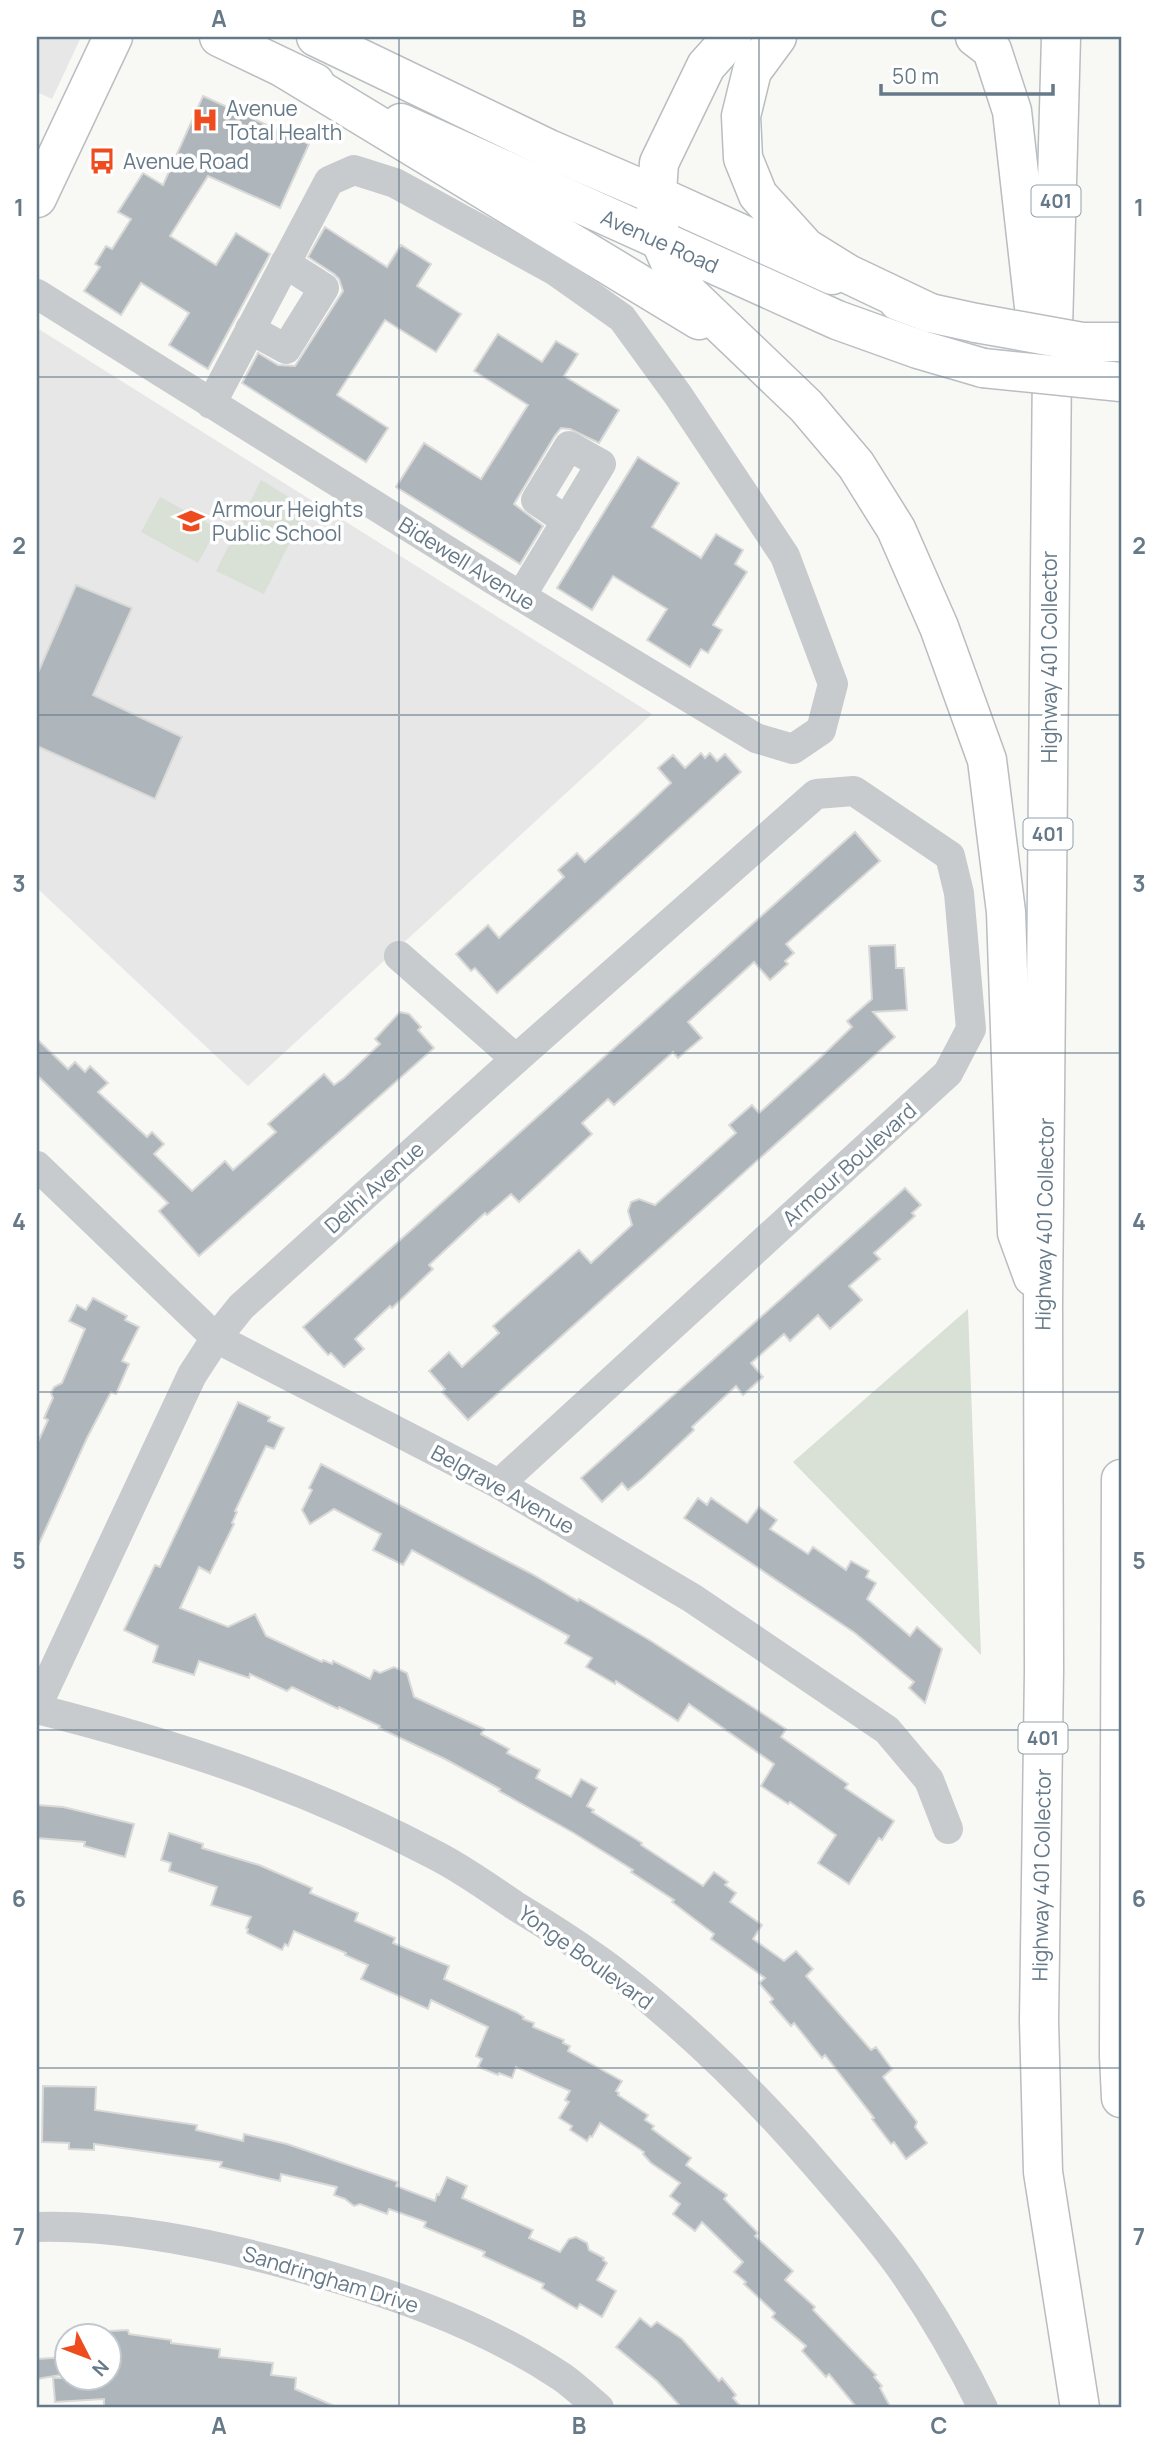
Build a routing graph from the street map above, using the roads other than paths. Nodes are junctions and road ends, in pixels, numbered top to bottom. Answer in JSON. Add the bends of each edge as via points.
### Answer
{"nodes":[{"id":1,"x":113,"y":37,"type":"edge"},
{"id":2,"x":219,"y":37,"type":"edge"},
{"id":3,"x":316,"y":37,"type":"edge"},
{"id":4,"x":732,"y":37,"type":"edge"},
{"id":5,"x":778,"y":37,"type":"edge"},
{"id":6,"x":975,"y":37,"type":"edge"},
{"id":7,"x":1060,"y":37,"type":"edge"},
{"id":8,"x":285,"y":69,"type":"junction"},
{"id":9,"x":656,"y":195,"type":"junction"},
{"id":10,"x":37,"y":198,"type":"edge"},
{"id":11,"x":661,"y":242,"type":"junction"},
{"id":12,"x":285,"y":263,"type":"junction"},
{"id":13,"x":37,"y":295,"type":"edge"},
{"id":14,"x":930,"y":313,"type":"junction"},
{"id":15,"x":250,"y":328,"type":"junction"},
{"id":16,"x":1121,"y":342,"type":"edge"},
{"id":17,"x":744,"y":348,"type":"junction"},
{"id":18,"x":1052,"y":364,"type":"junction"},
{"id":19,"x":1121,"y":382,"type":"edge"},
{"id":20,"x":211,"y":404,"type":"junction"},
{"id":21,"x":567,"y":521,"type":"dead end"},
{"id":22,"x":521,"y":596,"type":"junction"},
{"id":23,"x":854,"y":791,"type":"joint"},
{"id":24,"x":399,"y":956,"type":"dead end"},
{"id":25,"x":516,"y":1059,"type":"junction"},
{"id":26,"x":37,"y":1166,"type":"edge"},
{"id":27,"x":1043,"y":1304,"type":"junction"},
{"id":28,"x":216,"y":1338,"type":"junction"},
{"id":29,"x":1121,"y":1479,"type":"edge"},
{"id":30,"x":499,"y":1484,"type":"junction"},
{"id":31,"x":37,"y":1708,"type":"edge"},
{"id":32,"x":948,"y":1829,"type":"dead end"},
{"id":33,"x":1121,"y":2098,"type":"edge"},
{"id":34,"x":37,"y":2227,"type":"edge"},
{"id":35,"x":599,"y":2408,"type":"edge"},
{"id":36,"x":983,"y":2408,"type":"edge"},
{"id":37,"x":1080,"y":2408,"type":"edge"}],
"edges":[{"from":1,"to":10,"type":"main road"},
{"from":2,"to":8,"type":"main road","name":"Avenue Road"},
{"from":3,"to":9,"type":"main road","name":"Avenue Road"},
{"from":4,"to":9,"type":"main road","via":[[706,66],[668,142],[659,163]]},
{"from":5,"to":14,"type":"main road","via":[[752,71],[741,116],[743,158],[758,195],[806,248],[848,274]]},
{"from":6,"to":18,"type":"main road","via":[[992,50],[1012,111],[1032,309]]},
{"from":7,"to":18,"type":"main road","name":"Highway 401 Collector","number":"401"},
{"from":8,"to":11,"type":"main road","name":"Avenue Road"},
{"from":8,"to":17,"type":"main road"},
{"from":9,"to":11,"type":"main road"},
{"from":9,"to":14,"type":"main road","name":"Avenue Road","via":[[870,292]]},
{"from":11,"to":17,"type":"main road","via":[[689,294]]},
{"from":11,"to":19,"type":"main road","name":"Avenue Road","bridge":true,"via":[[837,320],[918,349],[983,368]]},
{"from":12,"to":15,"type":"street"},
{"from":12,"to":15,"type":"street","via":[[324,289],[286,349]]},
{"from":12,"to":22,"type":"street","name":"Bidewell Avenue","via":[[329,181],[354,170],[394,183],[542,263],[622,318],[785,556],[834,684],[821,730],[793,749],[756,738]]},
{"from":13,"to":20,"type":"street","name":"Bidewell Avenue"},
{"from":14,"to":16,"type":"main road","name":"Avenue Road","bridge":true,"via":[[1082,342]]},
{"from":15,"to":20,"type":"street"},
{"from":17,"to":27,"type":"main road","via":[[806,406],[856,465],[896,529],[939,627],[987,760],[1006,912],[1017,1233]]},
{"from":18,"to":27,"type":"main road","name":"Highway 401 Collector","number":"401"},
{"from":20,"to":22,"type":"street","name":"Bidewell Avenue"},
{"from":21,"to":22,"type":"street"},
{"from":23,"to":25,"type":"street","name":"Delhi Avenue","via":[[816,793]]},
{"from":23,"to":30,"type":"street","name":"Armour Boulevard","via":[[950,856],[959,893],[971,1029],[948,1073]]},
{"from":24,"to":25,"type":"street"},
{"from":25,"to":28,"type":"street","name":"Delhi Avenue","via":[[258,1290]]},
{"from":26,"to":28,"type":"street","name":"Belgrave Avenue"},
{"from":27,"to":37,"type":"main road","name":"Highway 401 Collector","number":"401","via":[[1039,2021],[1043,2172]]},
{"from":28,"to":30,"type":"street","name":"Belgrave Avenue"},
{"from":28,"to":31,"type":"street","name":"Delhi Avenue","via":[[192,1374]]},
{"from":29,"to":33,"type":"main road"},
{"from":30,"to":32,"type":"street","name":"Belgrave Avenue","via":[[692,1598],[887,1730],[929,1780]]},
{"from":31,"to":36,"type":"street","name":"Yonge Boulevard","via":[[195,1753],[357,1816],[440,1857],[611,1969],[705,2048],[780,2123],[843,2196],[902,2270]]},
{"from":34,"to":35,"type":"street","name":"Sandringham Drive","via":[[125,2232],[221,2247],[412,2301],[500,2341],[564,2378]]}]}
